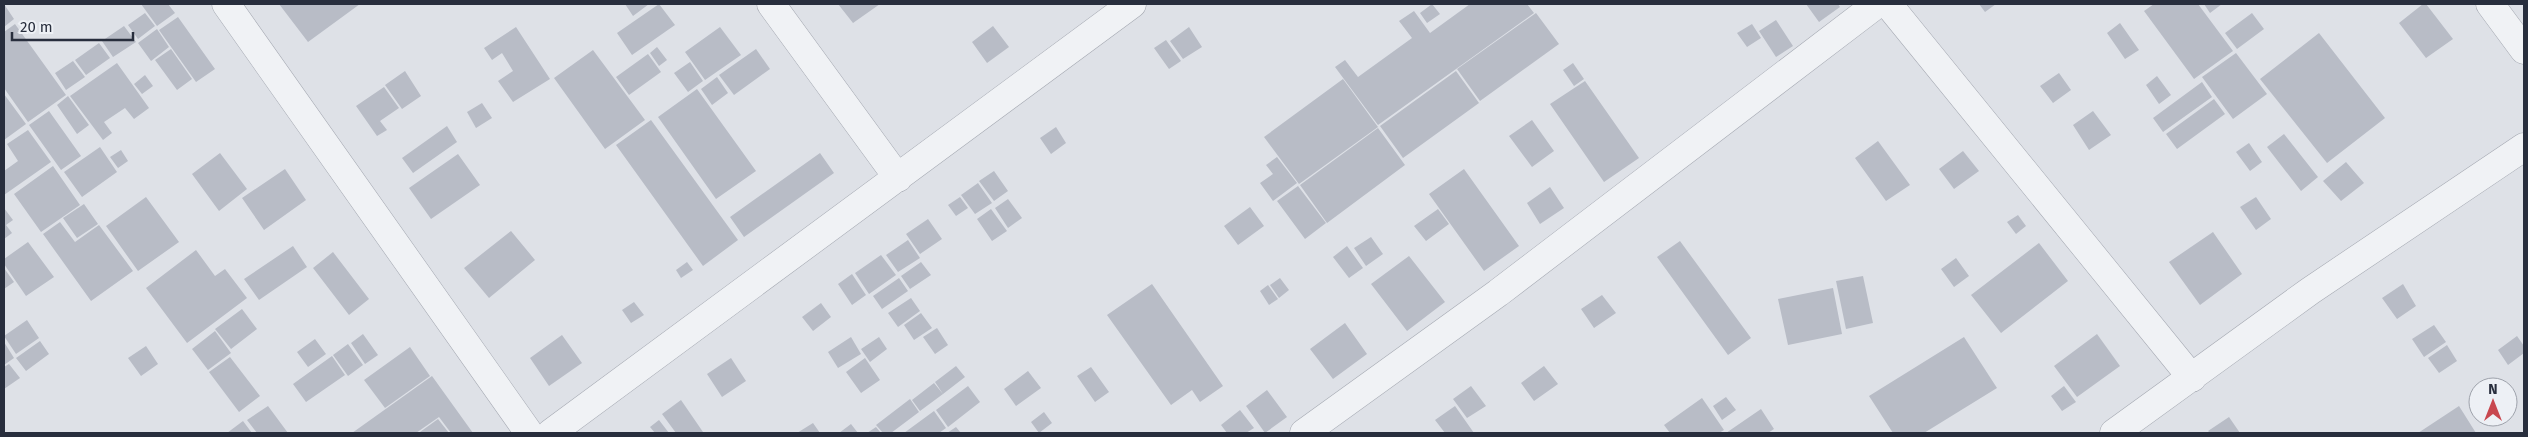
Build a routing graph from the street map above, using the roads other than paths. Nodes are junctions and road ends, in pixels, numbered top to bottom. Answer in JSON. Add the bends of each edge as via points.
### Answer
{"nodes":[{"id":1,"x":226,"y":4,"type":"edge"},
{"id":2,"x":770,"y":4,"type":"edge"},
{"id":3,"x":1132,"y":4,"type":"edge"},
{"id":4,"x":1877,"y":4,"type":"edge"},
{"id":5,"x":1888,"y":4,"type":"edge"},
{"id":6,"x":2490,"y":4,"type":"edge"},
{"id":7,"x":2524,"y":50,"type":"edge"},
{"id":8,"x":2524,"y":147,"type":"edge"},
{"id":9,"x":898,"y":178,"type":"junction"},
{"id":10,"x":2192,"y":378,"type":"junction"},
{"id":11,"x":558,"y":431,"type":"edge"},
{"id":12,"x":529,"y":433,"type":"edge"},
{"id":13,"x":1304,"y":433,"type":"edge"},
{"id":14,"x":2114,"y":433,"type":"edge"}],
"edges":[{"from":1,"to":12,"type":"street"},
{"from":2,"to":9,"type":"street"},
{"from":3,"to":9,"type":"street"},
{"from":4,"to":13,"type":"street","via":[[1521,275]]},
{"from":5,"to":10,"type":"street"},
{"from":6,"to":7,"type":"street"},
{"from":8,"to":10,"type":"street","via":[[2310,291]]},
{"from":9,"to":11,"type":"street"},
{"from":10,"to":14,"type":"street"}]}
